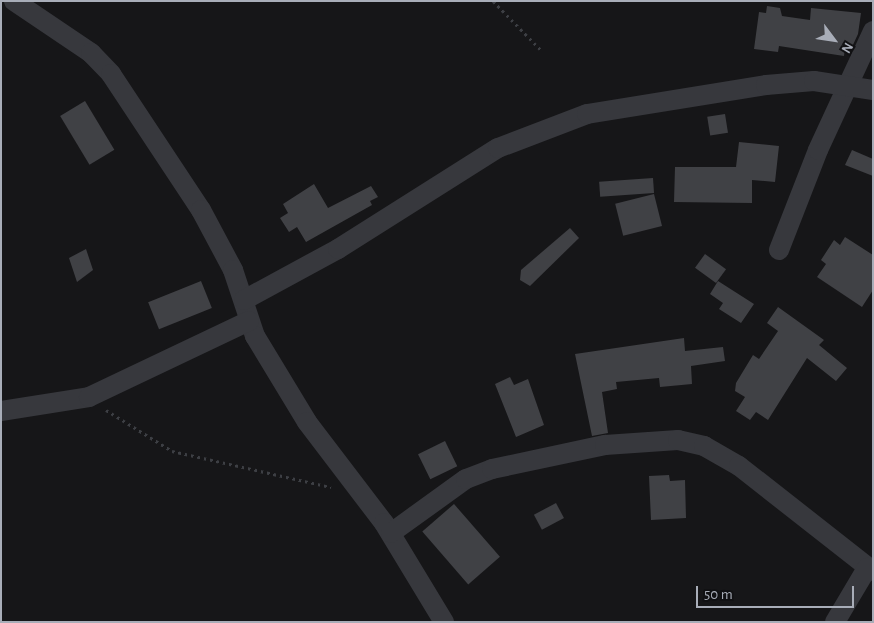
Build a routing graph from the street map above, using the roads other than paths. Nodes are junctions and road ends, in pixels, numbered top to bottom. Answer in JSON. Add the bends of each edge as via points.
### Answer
{"nodes":[{"id":1,"x":14,"y":1,"type":"edge"},
{"id":2,"x":873,"y":31,"type":"edge"},
{"id":3,"x":849,"y":84,"type":"junction"},
{"id":4,"x":873,"y":90,"type":"edge"},
{"id":5,"x":779,"y":250,"type":"dead end"},
{"id":6,"x":244,"y":300,"type":"junction"},
{"id":7,"x":249,"y":321,"type":"junction"},
{"id":8,"x":1,"y":411,"type":"edge"},
{"id":9,"x":391,"y":533,"type":"junction"},
{"id":10,"x":870,"y":569,"type":"edge"},
{"id":11,"x":444,"y":622,"type":"edge"},
{"id":12,"x":835,"y":622,"type":"edge"}],
"edges":[{"from":1,"to":6,"type":"street","via":[[91,53],[112,74],[201,210]]},
{"from":2,"to":3,"type":"street"},
{"from":3,"to":4,"type":"street"},
{"from":3,"to":5,"type":"street","via":[[818,150]]},
{"from":3,"to":6,"type":"street","via":[[814,81],[704,92],[562,122],[490,153],[338,249]]},
{"from":6,"to":7,"type":"street"},
{"from":7,"to":8,"type":"street","via":[[89,397]]},
{"from":7,"to":9,"type":"street","via":[[307,422]]},
{"from":9,"to":10,"type":"street","via":[[466,479],[492,469],[605,445],[678,440],[704,446],[739,466]]},
{"from":9,"to":11,"type":"street"},
{"from":10,"to":12,"type":"street"}]}
